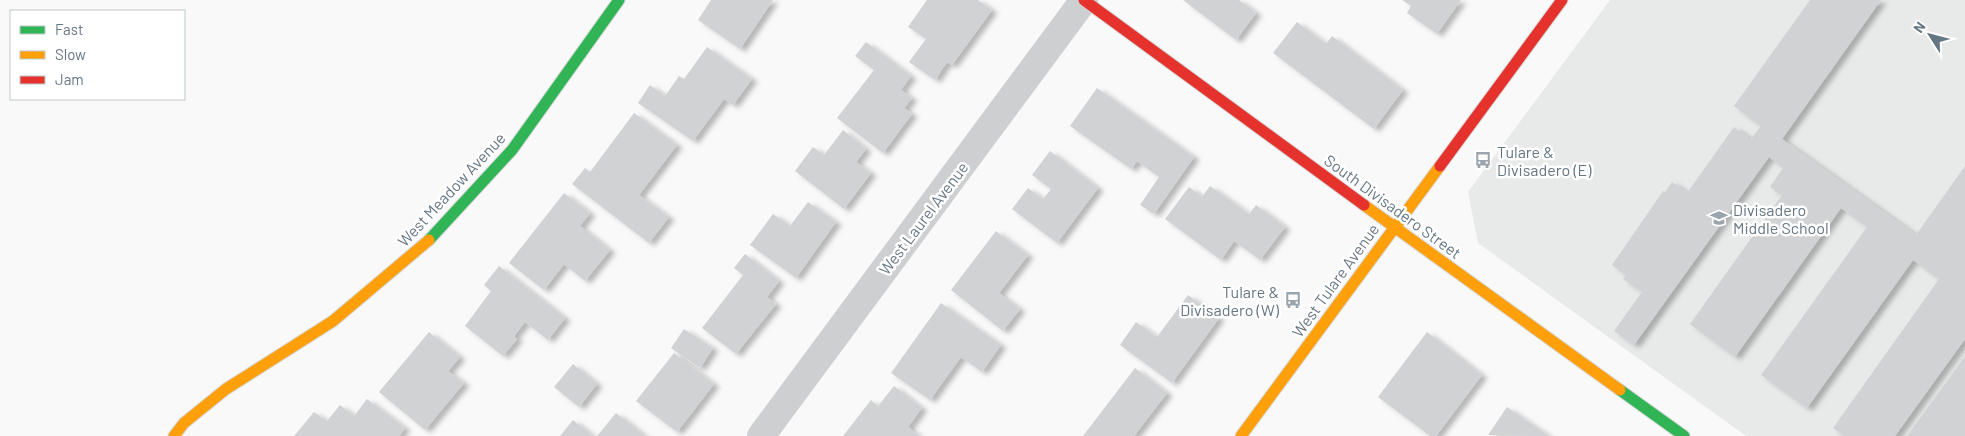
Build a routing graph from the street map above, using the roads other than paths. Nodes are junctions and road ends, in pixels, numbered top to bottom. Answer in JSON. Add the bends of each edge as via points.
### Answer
{"nodes":[{"id":1,"x":619,"y":0,"type":"edge"},
{"id":2,"x":1084,"y":0,"type":"edge"},
{"id":3,"x":1562,"y":0,"type":"edge"},
{"id":4,"x":1394,"y":227,"type":"junction"},
{"id":5,"x":174,"y":436,"type":"edge"},
{"id":6,"x":761,"y":436,"type":"edge"},
{"id":7,"x":1241,"y":436,"type":"edge"},
{"id":8,"x":1684,"y":436,"type":"edge"}],
"edges":[{"from":1,"to":5,"type":"street","name":"West Meadow Avenue","via":[[512,150],[422,248],[333,320],[226,389],[184,423]]},
{"from":2,"to":4,"type":"street","name":"South Divisadero Street"},
{"from":2,"to":6,"type":"street","name":"West Laurel Avenue"},
{"from":3,"to":4,"type":"street","name":"West Tulare Avenue"},
{"from":4,"to":7,"type":"street","name":"West Tulare Avenue"},
{"from":4,"to":8,"type":"street","name":"South Divisadero Street"}]}
